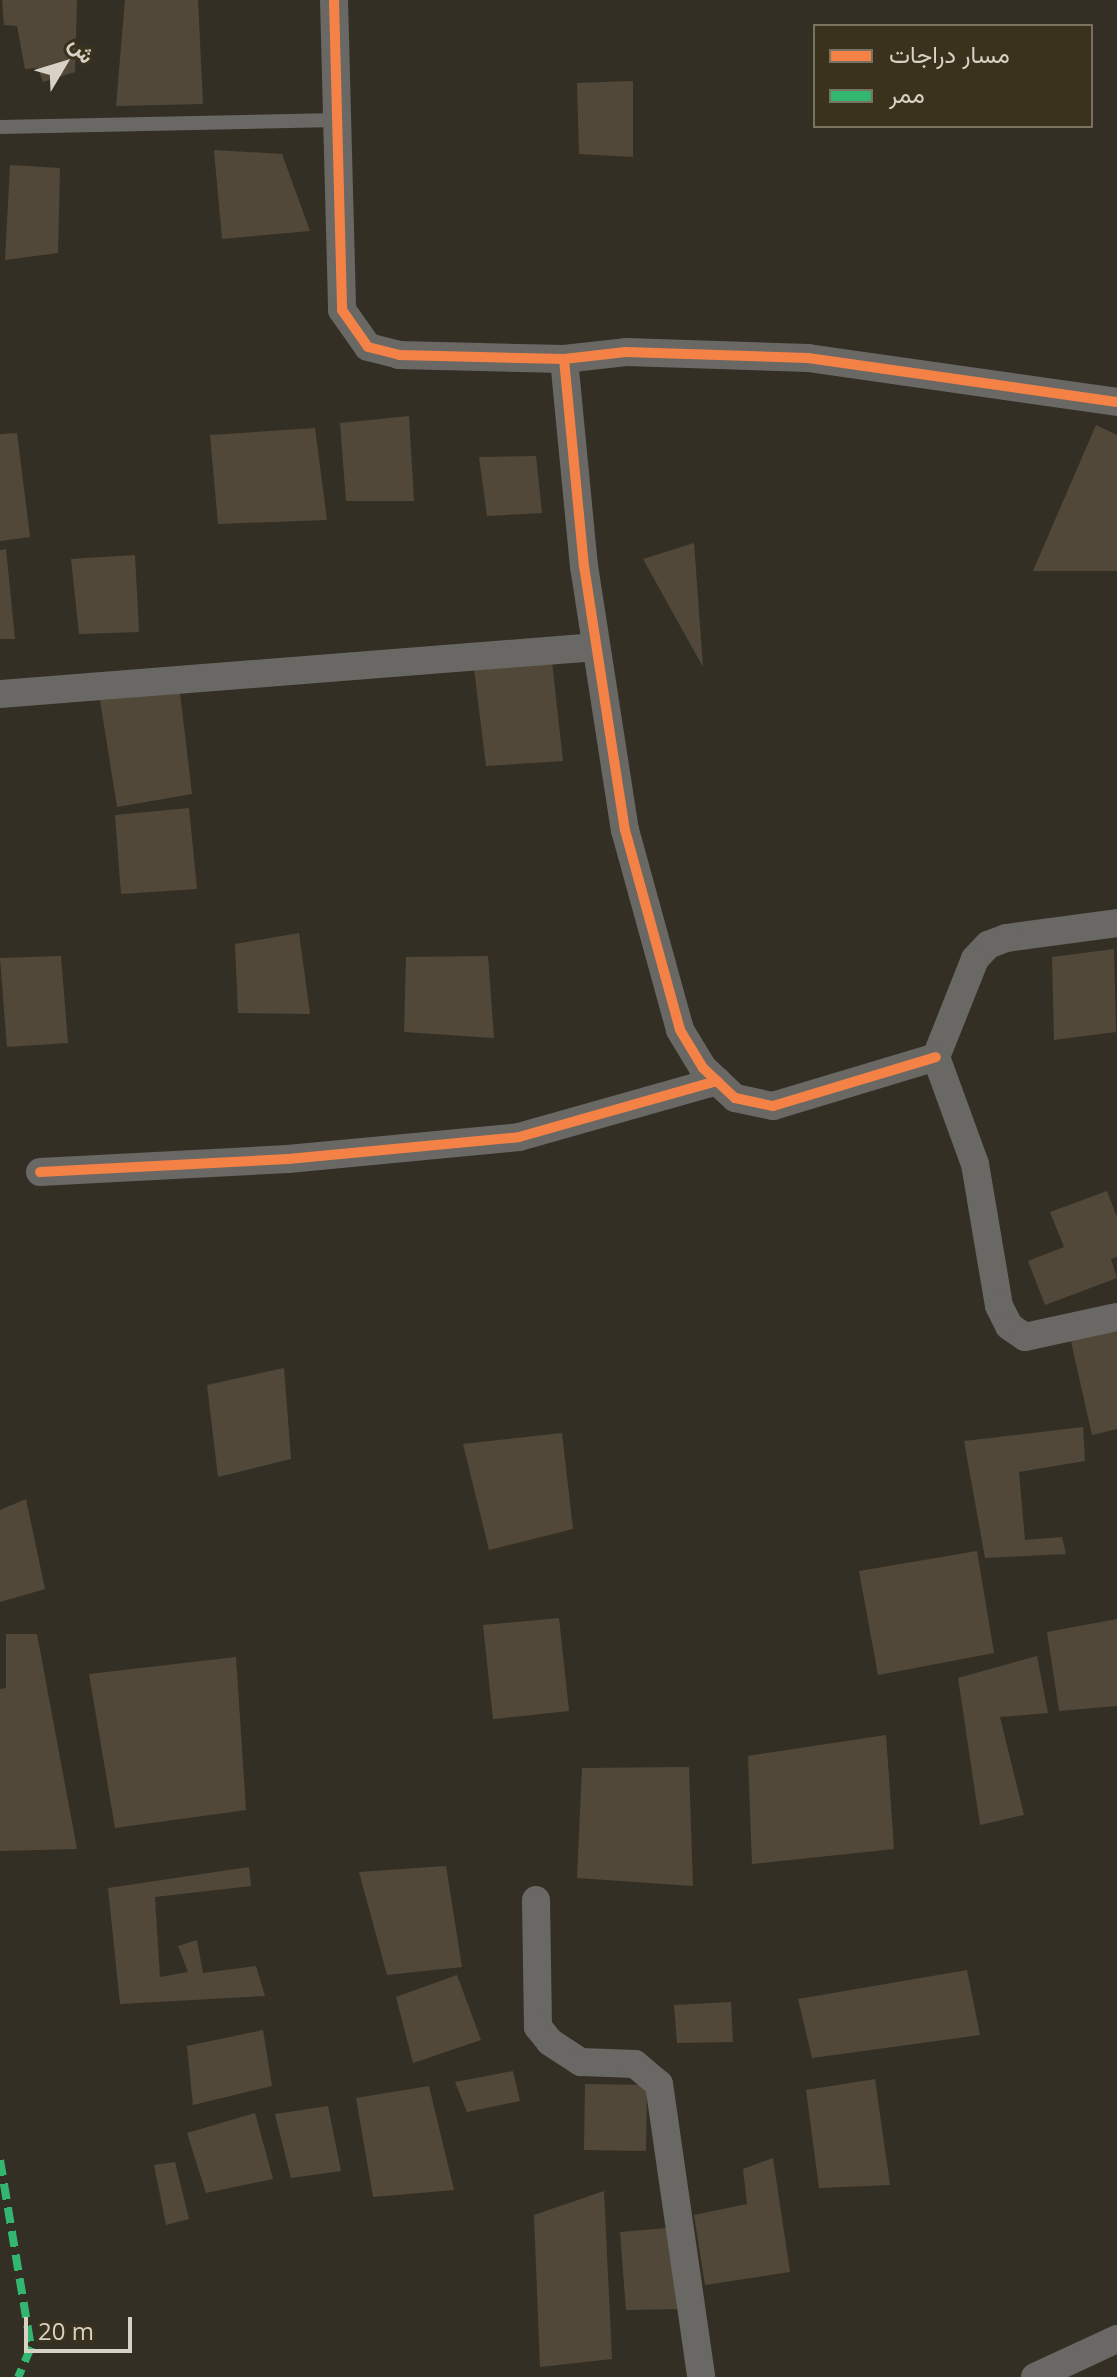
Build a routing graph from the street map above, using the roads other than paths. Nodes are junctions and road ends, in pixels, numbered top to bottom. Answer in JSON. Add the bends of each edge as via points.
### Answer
{"nodes":[{"id":1,"x":334,"y":0,"type":"edge"},
{"id":2,"x":337,"y":120,"type":"junction"},
{"id":3,"x":0,"y":127,"type":"edge"},
{"id":4,"x":564,"y":359,"type":"junction"},
{"id":5,"x":1117,"y":402,"type":"edge"},
{"id":6,"x":596,"y":647,"type":"junction"},
{"id":7,"x":0,"y":694,"type":"edge"},
{"id":8,"x":1117,"y":923,"type":"edge"},
{"id":9,"x":936,"y":1057,"type":"junction"},
{"id":10,"x":717,"y":1081,"type":"junction"},
{"id":11,"x":40,"y":1172,"type":"dead end"},
{"id":12,"x":1117,"y":1317,"type":"edge"},
{"id":13,"x":536,"y":1900,"type":"dead end"},
{"id":14,"x":1117,"y":2339,"type":"edge"},
{"id":15,"x":701,"y":2377,"type":"edge"},
{"id":16,"x":1035,"y":2377,"type":"edge"}],
"edges":[{"from":1,"to":2,"type":"street"},
{"from":2,"to":3,"type":"lane"},
{"from":2,"to":4,"type":"street","via":[[342,310],[359,338],[368,347],[399,355]]},
{"from":4,"to":5,"type":"street","via":[[626,352],[808,358]]},
{"from":4,"to":6,"type":"street"},
{"from":6,"to":7,"type":"street"},
{"from":6,"to":10,"type":"street","via":[[625,830],[680,1030]]},
{"from":8,"to":9,"type":"street","via":[[988,945],[975,959]]},
{"from":9,"to":10,"type":"street","via":[[773,1106],[735,1098]]},
{"from":9,"to":12,"type":"street","via":[[975,1164],[999,1306],[1009,1326],[1025,1337]]},
{"from":10,"to":11,"type":"street","via":[[519,1137],[288,1159]]},
{"from":13,"to":15,"type":"street","via":[[538,2027],[550,2042],[581,2062],[635,2064],[659,2084]]},
{"from":14,"to":16,"type":"street"}]}
